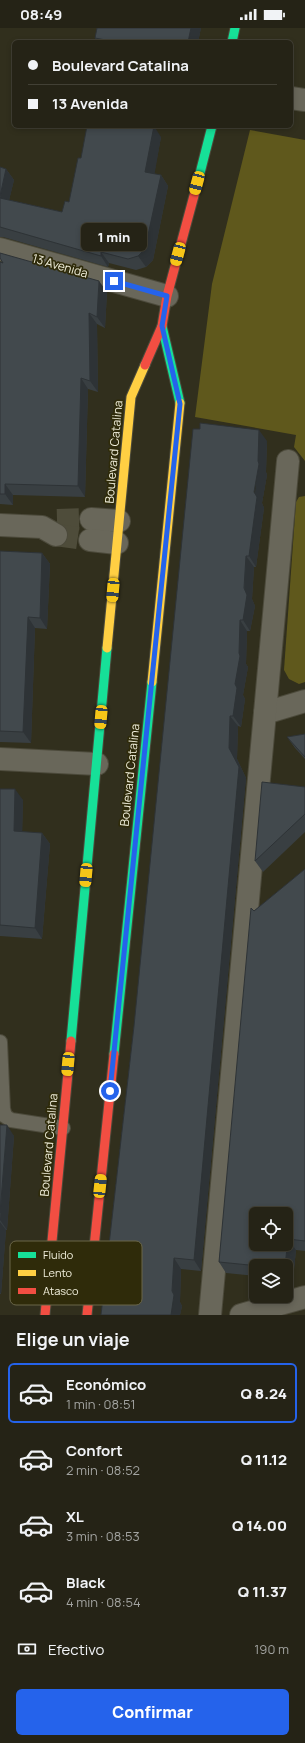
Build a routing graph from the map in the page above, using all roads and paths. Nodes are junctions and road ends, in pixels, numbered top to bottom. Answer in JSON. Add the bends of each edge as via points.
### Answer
{"nodes":[{"id":1,"x":235,"y":28,"type":"edge"},
{"id":2,"x":232,"y":40,"type":"edge"},
{"id":3,"x":293,"y":98,"type":"edge"},
{"id":4,"x":305,"y":100,"type":"edge"},
{"id":5,"x":211,"y":128,"type":"edge"},
{"id":6,"x":0,"y":249,"type":"edge"},
{"id":7,"x":167,"y":296,"type":"junction"},
{"id":8,"x":162,"y":326,"type":"junction"},
{"id":9,"x":288,"y":461,"type":"dead end"},
{"id":10,"x":119,"y":521,"type":"junction"},
{"id":11,"x":0,"y":525,"type":"edge"},
{"id":12,"x":52,"y":527,"type":"tunnel mouth"},
{"id":13,"x":117,"y":543,"type":"junction"},
{"id":14,"x":305,"y":701,"type":"edge"},
{"id":15,"x":264,"y":713,"type":"junction"},
{"id":16,"x":0,"y":759,"type":"edge"},
{"id":17,"x":97,"y":764,"type":"junction"},
{"id":18,"x":0,"y":1042,"type":"edge"},
{"id":19,"x":62,"y":1128,"type":"junction"},
{"id":20,"x":51,"y":1241,"type":"edge"},
{"id":21,"x":94,"y":1241,"type":"edge"},
{"id":22,"x":305,"y":1297,"type":"edge"},
{"id":23,"x":45,"y":1305,"type":"edge"},
{"id":24,"x":87,"y":1305,"type":"edge"},
{"id":25,"x":44,"y":1315,"type":"edge"},
{"id":26,"x":86,"y":1315,"type":"edge"},
{"id":27,"x":210,"y":1315,"type":"edge"},
{"id":28,"x":241,"y":1315,"type":"edge"}],
"edges":[{"from":1,"to":2,"type":"street"},
{"from":3,"to":4,"type":"street"},
{"from":5,"to":7,"type":"street"},
{"from":6,"to":7,"type":"street","name":"13 Avenida"},
{"from":7,"to":8,"type":"street"},
{"from":8,"to":10,"type":"street","name":"Boulevard Catalina","via":[[131,397]]},
{"from":8,"to":21,"type":"street","name":"Boulevard Catalina","via":[[180,404]]},
{"from":9,"to":15,"type":"street"},
{"from":10,"to":13,"type":"street","name":"Boulevard Catalina"},
{"from":10,"to":13,"type":"street","via":[[91,529]]},
{"from":11,"to":12,"type":"street"},
{"from":13,"to":17,"type":"street","name":"Boulevard Catalina"},
{"from":14,"to":15,"type":"street"},
{"from":15,"to":27,"type":"street"},
{"from":16,"to":17,"type":"street"},
{"from":17,"to":19,"type":"street","name":"Boulevard Catalina"},
{"from":18,"to":19,"type":"lane","via":[[5,1116],[11,1120]]},
{"from":19,"to":20,"type":"street","name":"Boulevard Catalina"},
{"from":22,"to":28,"type":"street"},
{"from":23,"to":25,"type":"street","name":"Boulevard Catalina"},
{"from":24,"to":26,"type":"street","name":"Boulevard Catalina"}]}
